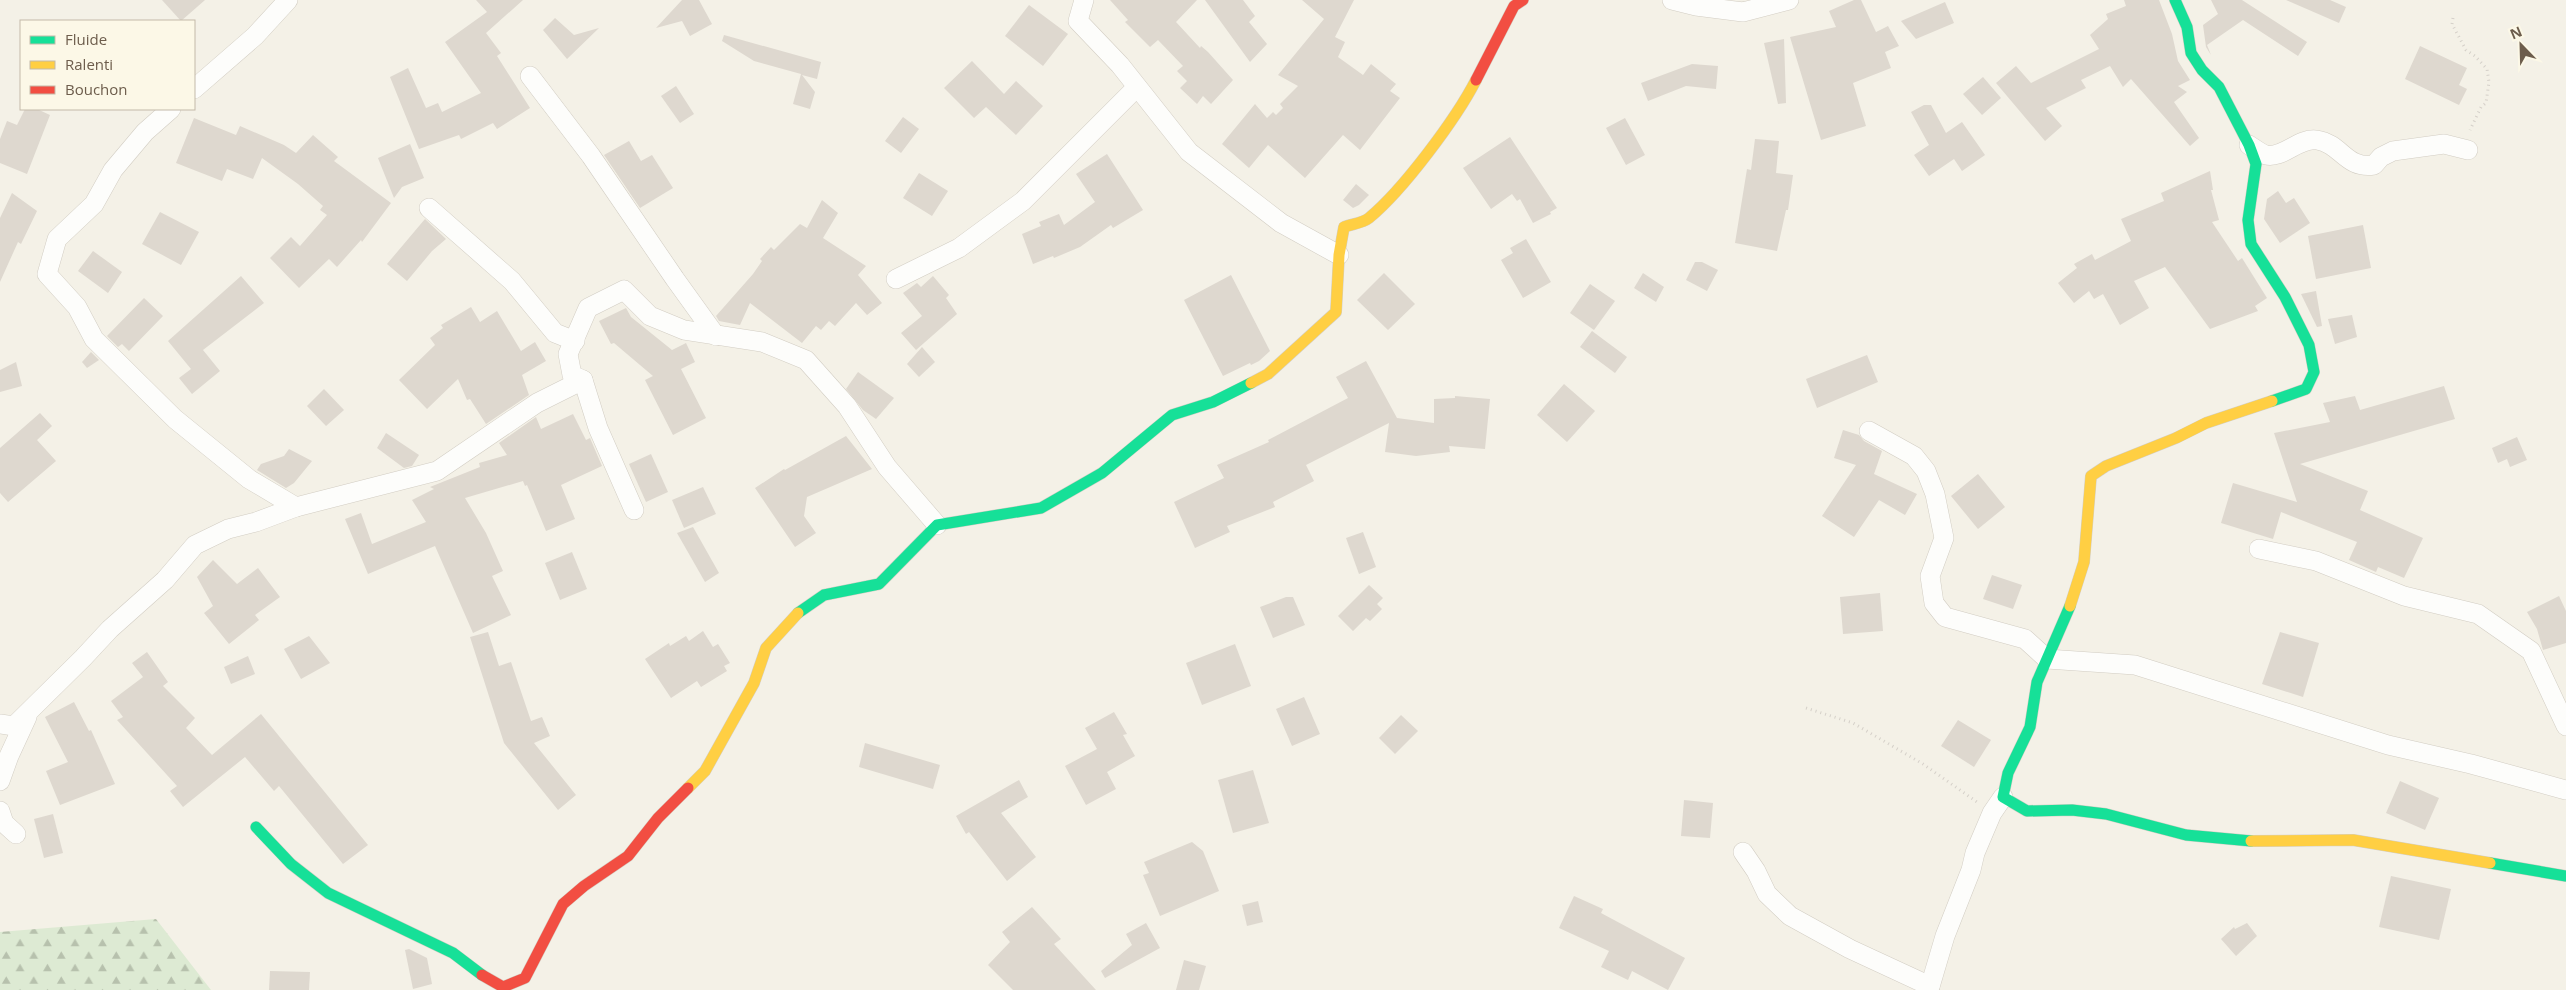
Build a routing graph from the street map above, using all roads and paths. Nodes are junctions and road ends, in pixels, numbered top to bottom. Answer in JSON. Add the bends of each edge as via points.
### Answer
{"nodes":[{"id":1,"x":288,"y":0,"type":"edge"},
{"id":2,"x":1084,"y":0,"type":"edge"},
{"id":3,"x":1523,"y":0,"type":"edge"},
{"id":4,"x":1672,"y":0,"type":"edge"},
{"id":5,"x":1789,"y":0,"type":"edge"},
{"id":6,"x":2176,"y":0,"type":"edge"},
{"id":7,"x":2453,"y":18,"type":"dead end"},
{"id":8,"x":530,"y":76,"type":"dead end"},
{"id":9,"x":1137,"y":87,"type":"junction"},
{"id":10,"x":195,"y":88,"type":"edge"},
{"id":11,"x":171,"y":110,"type":"edge"},
{"id":12,"x":2249,"y":145,"type":"junction"},
{"id":13,"x":2468,"y":150,"type":"joint"},
{"id":14,"x":429,"y":208,"type":"dead end"},
{"id":15,"x":1339,"y":255,"type":"junction"},
{"id":16,"x":896,"y":280,"type":"dead end"},
{"id":17,"x":716,"y":336,"type":"junction"},
{"id":18,"x":575,"y":341,"type":"junction"},
{"id":19,"x":583,"y":380,"type":"junction"},
{"id":20,"x":1869,"y":431,"type":"dead end"},
{"id":21,"x":296,"y":507,"type":"junction"},
{"id":22,"x":634,"y":510,"type":"dead end"},
{"id":23,"x":937,"y":525,"type":"junction"},
{"id":24,"x":2259,"y":549,"type":"dead end"},
{"id":25,"x":2047,"y":659,"type":"junction"},
{"id":26,"x":1806,"y":708,"type":"dead end"},
{"id":27,"x":30,"y":711,"type":"junction"},
{"id":28,"x":0,"y":724,"type":"edge"},
{"id":29,"x":2566,"y":726,"type":"edge"},
{"id":30,"x":0,"y":780,"type":"edge"},
{"id":31,"x":2566,"y":790,"type":"edge"},
{"id":32,"x":2003,"y":797,"type":"junction"},
{"id":33,"x":0,"y":811,"type":"edge"},
{"id":34,"x":1992,"y":813,"type":"junction"},
{"id":35,"x":256,"y":827,"type":"dead end"},
{"id":36,"x":16,"y":834,"type":"dead end"},
{"id":37,"x":1743,"y":852,"type":"dead end"},
{"id":38,"x":2566,"y":876,"type":"edge"},
{"id":39,"x":527,"y":984,"type":"edge"},
{"id":40,"x":1930,"y":988,"type":"edge"}],
"edges":[{"from":1,"to":10,"type":"street","via":[[255,36]]},
{"from":2,"to":9,"type":"street","via":[[1078,20]]},
{"from":3,"to":15,"type":"street","via":[[1514,6],[1473,86],[1408,177],[1368,219],[1344,228]]},
{"from":4,"to":5,"type":"street","via":[[1744,12]]},
{"from":6,"to":12,"type":"street","via":[[2187,27],[2191,52],[2219,88]]},
{"from":7,"to":13,"type":"path","via":[[2452,24],[2466,50],[2481,62],[2489,75],[2486,103],[2469,132]]},
{"from":8,"to":17,"type":"street","via":[[592,156]]},
{"from":9,"to":15,"type":"street","via":[[1188,152],[1281,223]]},
{"from":9,"to":16,"type":"street","via":[[1023,201],[959,248]]},
{"from":11,"to":21,"type":"street","via":[[145,132],[113,170],[94,204],[57,239],[47,274],[77,307],[94,339],[175,419],[249,480]]},
{"from":12,"to":13,"type":"street","via":[[2266,155],[2319,140],[2362,167],[2374,165],[2393,151],[2444,144]]},
{"from":12,"to":25,"type":"street","via":[[2256,164],[2248,220],[2251,244],[2290,305],[2309,345],[2314,372],[2306,389],[2206,422],[2176,438],[2106,466],[2091,476],[2084,562],[2075,593]]},
{"from":14,"to":18,"type":"street","via":[[512,281],[555,333]]},
{"from":15,"to":23,"type":"street","via":[[1336,312],[1268,374],[1213,402],[1172,415],[1102,472],[1041,508]]},
{"from":17,"to":18,"type":"street","via":[[684,330],[650,316],[624,290],[588,308]]},
{"from":17,"to":23,"type":"street","via":[[762,342],[806,360],[847,406],[887,466]]},
{"from":18,"to":19,"type":"street","via":[[568,354],[572,375]]},
{"from":19,"to":21,"type":"street","via":[[536,403],[437,471]]},
{"from":19,"to":22,"type":"street","via":[[598,428]]},
{"from":20,"to":25,"type":"street","via":[[1914,456],[1926,470],[1935,494],[1944,538],[1930,576],[1934,602],[1945,617],[2025,640]]},
{"from":21,"to":27,"type":"street","via":[[228,529],[195,545],[165,580],[110,629]]},
{"from":23,"to":39,"type":"street","via":[[879,584],[824,595],[792,617],[766,648],[754,683],[705,771],[658,818],[628,856],[563,904]]},
{"from":24,"to":29,"type":"street","via":[[2316,561],[2404,596],[2478,614],[2531,651]]},
{"from":25,"to":31,"type":"street","via":[[2135,665],[2388,746]]},
{"from":25,"to":32,"type":"street","via":[[2037,682],[2030,727],[2008,773]]},
{"from":26,"to":34,"type":"path","via":[[1853,723],[1923,764]]},
{"from":27,"to":28,"type":"street","via":[[14,726]]},
{"from":27,"to":30,"type":"street"},
{"from":32,"to":34,"type":"street"},
{"from":32,"to":38,"type":"street","via":[[2027,811],[2072,810],[2106,814],[2186,835],[2236,841],[2353,840]]},
{"from":33,"to":36,"type":"street","via":[[4,823]]},
{"from":34,"to":40,"type":"street","via":[[1945,936]]},
{"from":35,"to":39,"type":"street","via":[[291,864],[328,893],[453,953],[502,987]]},
{"from":37,"to":40,"type":"street","via":[[1767,894],[1790,916]]}]}
